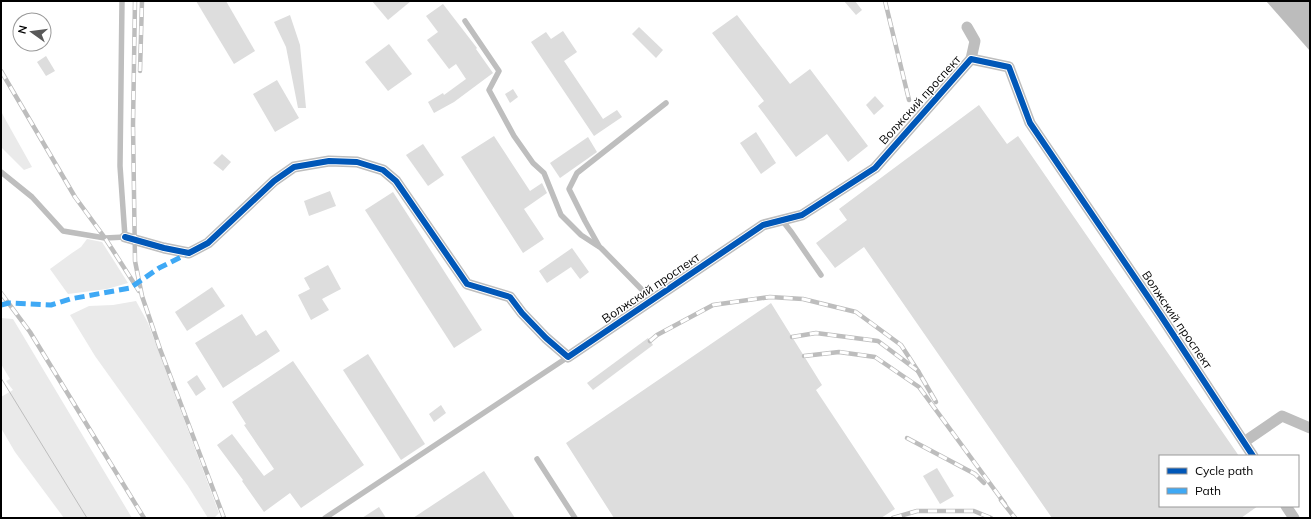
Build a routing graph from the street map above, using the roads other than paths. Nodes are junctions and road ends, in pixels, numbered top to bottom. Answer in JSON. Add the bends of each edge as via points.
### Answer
{"nodes":[{"id":1,"x":122,"y":1,"type":"edge"},
{"id":2,"x":465,"y":21,"type":"dead end"},
{"id":3,"x":967,"y":27,"type":"dead end"},
{"id":4,"x":971,"y":60,"type":"junction"},
{"id":5,"x":666,"y":102,"type":"dead end"},
{"id":6,"x":1,"y":172,"type":"edge"},
{"id":7,"x":782,"y":220,"type":"junction"},
{"id":8,"x":125,"y":237,"type":"junction"},
{"id":9,"x":600,"y":248,"type":"junction"},
{"id":10,"x":821,"y":275,"type":"dead end"},
{"id":11,"x":652,"y":300,"type":"junction"},
{"id":12,"x":568,"y":357,"type":"junction"},
{"id":13,"x":1310,"y":428,"type":"edge"},
{"id":14,"x":1244,"y":442,"type":"junction"},
{"id":15,"x":1252,"y":455,"type":"edge"},
{"id":16,"x":537,"y":459,"type":"dead end"},
{"id":17,"x":1287,"y":507,"type":"edge"},
{"id":18,"x":325,"y":518,"type":"edge"},
{"id":19,"x":575,"y":518,"type":"edge"},
{"id":20,"x":1294,"y":518,"type":"edge"}],
"edges":[{"from":1,"to":8,"type":"lane","via":[[120,166]]},
{"from":2,"to":9,"type":"lane","via":[[499,71],[489,90],[514,136],[533,163],[544,173],[561,215],[581,235]]},
{"from":3,"to":4,"type":"street","via":[[975,41]]},
{"from":4,"to":7,"type":"street","name":"Волжский проспект","via":[[875,168],[802,215]]},
{"from":4,"to":14,"type":"street","name":"Волжский проспект","via":[[1009,67],[1030,122]]},
{"from":5,"to":9,"type":"lane","via":[[577,173],[569,189]]},
{"from":6,"to":8,"type":"lane","via":[[32,197],[63,231],[105,238]]},
{"from":7,"to":10,"type":"lane"},
{"from":7,"to":11,"type":"street","name":"Волжский проспект","via":[[763,225]]},
{"from":8,"to":12,"type":"street","via":[[189,253],[208,243],[274,181],[294,167],[329,161],[357,162],[383,170],[396,182],[467,284],[510,297],[546,338]]},
{"from":9,"to":11,"type":"lane"},
{"from":11,"to":12,"type":"street","name":"Волжский проспект"},
{"from":12,"to":18,"type":"lane"},
{"from":13,"to":14,"type":"street","via":[[1282,416]]},
{"from":14,"to":15,"type":"street","name":"Волжский проспект"},
{"from":16,"to":19,"type":"lane"},
{"from":17,"to":20,"type":"street"}]}
